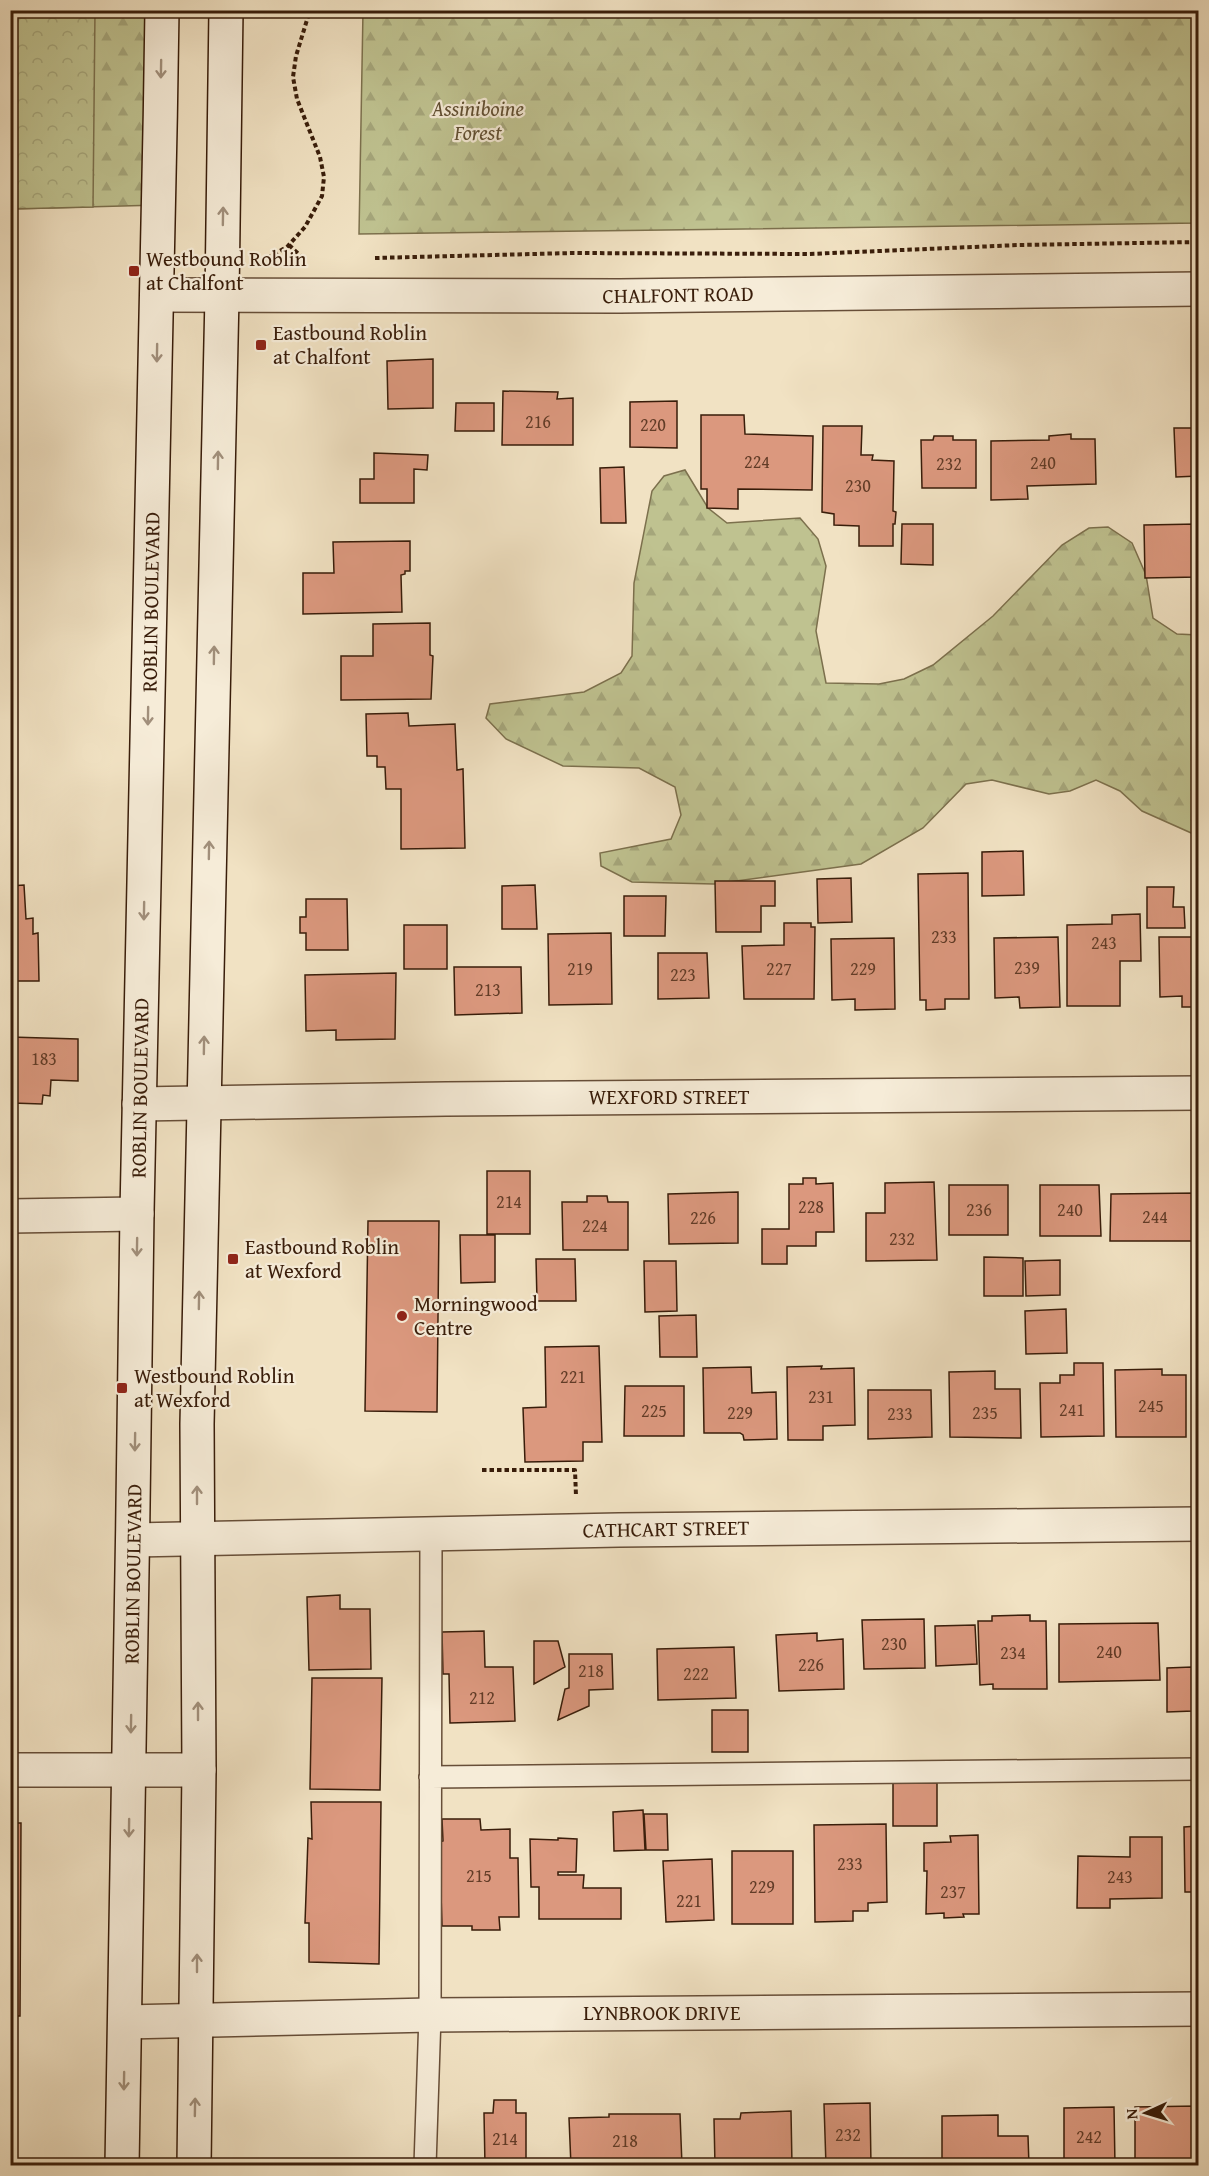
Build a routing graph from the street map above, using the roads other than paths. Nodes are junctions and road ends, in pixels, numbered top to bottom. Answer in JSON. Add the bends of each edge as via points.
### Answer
{"nodes":[{"id":1,"x":162,"y":10,"type":"edge"},
{"id":2,"x":226,"y":10,"type":"edge"},
{"id":3,"x":1198,"y":289,"type":"edge"},
{"id":4,"x":158,"y":295,"type":"junction"},
{"id":5,"x":235,"y":295,"type":"junction"},
{"id":6,"x":1198,"y":1093,"type":"edge"},
{"id":7,"x":203,"y":1103,"type":"junction"},
{"id":8,"x":140,"y":1104,"type":"junction"},
{"id":9,"x":137,"y":1214,"type":"junction"},
{"id":10,"x":10,"y":1216,"type":"edge"},
{"id":11,"x":1198,"y":1524,"type":"edge"},
{"id":12,"x":430,"y":1533,"type":"junction"},
{"id":13,"x":197,"y":1539,"type":"junction"},
{"id":14,"x":134,"y":1540,"type":"junction"},
{"id":15,"x":130,"y":1769,"type":"junction"},
{"id":16,"x":1198,"y":1769,"type":"edge"},
{"id":17,"x":10,"y":1770,"type":"edge"},
{"id":18,"x":199,"y":1770,"type":"junction"},
{"id":19,"x":430,"y":1777,"type":"junction"},
{"id":20,"x":1198,"y":2009,"type":"edge"},
{"id":21,"x":430,"y":2015,"type":"junction"},
{"id":22,"x":196,"y":2021,"type":"junction"},
{"id":23,"x":126,"y":2022,"type":"junction"},
{"id":24,"x":122,"y":2166,"type":"edge"},
{"id":25,"x":194,"y":2166,"type":"edge"},
{"id":26,"x":425,"y":2166,"type":"edge"}],
"edges":[{"from":1,"to":4,"type":"street","name":"ROBLIN BOULEVARD","one_way":true},
{"from":5,"to":2,"type":"street","one_way":true},
{"from":3,"to":5,"type":"street","name":"CHALFONT ROAD","via":[[620,296]]},
{"from":4,"to":5,"type":"street","name":"CHALFONT ROAD"},
{"from":4,"to":8,"type":"street","name":"ROBLIN BOULEVARD","one_way":true},
{"from":7,"to":5,"type":"street","one_way":true},
{"from":6,"to":7,"type":"street","name":"WEXFORD STREET"},
{"from":7,"to":8,"type":"street","name":"WEXFORD STREET"},
{"from":13,"to":7,"type":"street","one_way":true},
{"from":8,"to":9,"type":"street","name":"ROBLIN BOULEVARD"},
{"from":9,"to":10,"type":"street"},
{"from":9,"to":14,"type":"street","name":"ROBLIN BOULEVARD","one_way":true},
{"from":11,"to":12,"type":"street","name":"CATHCART STREET"},
{"from":12,"to":13,"type":"street","name":"CATHCART STREET"},
{"from":12,"to":19,"type":"lane"},
{"from":13,"to":14,"type":"street","name":"CATHCART STREET"},
{"from":18,"to":13,"type":"street","one_way":true},
{"from":14,"to":15,"type":"street","name":"ROBLIN BOULEVARD","one_way":true},
{"from":15,"to":17,"type":"street"},
{"from":15,"to":18,"type":"street"},
{"from":15,"to":23,"type":"street","name":"ROBLIN BOULEVARD","one_way":true},
{"from":16,"to":19,"type":"lane"},
{"from":22,"to":18,"type":"street","one_way":true},
{"from":19,"to":21,"type":"lane"},
{"from":20,"to":21,"type":"street","name":"LYNBROOK DRIVE"},
{"from":21,"to":22,"type":"street","name":"LYNBROOK DRIVE"},
{"from":21,"to":26,"type":"lane"},
{"from":22,"to":23,"type":"street","name":"LYNBROOK DRIVE"},
{"from":25,"to":22,"type":"street","one_way":true},
{"from":23,"to":24,"type":"street","name":"ROBLIN BOULEVARD","one_way":true}]}
